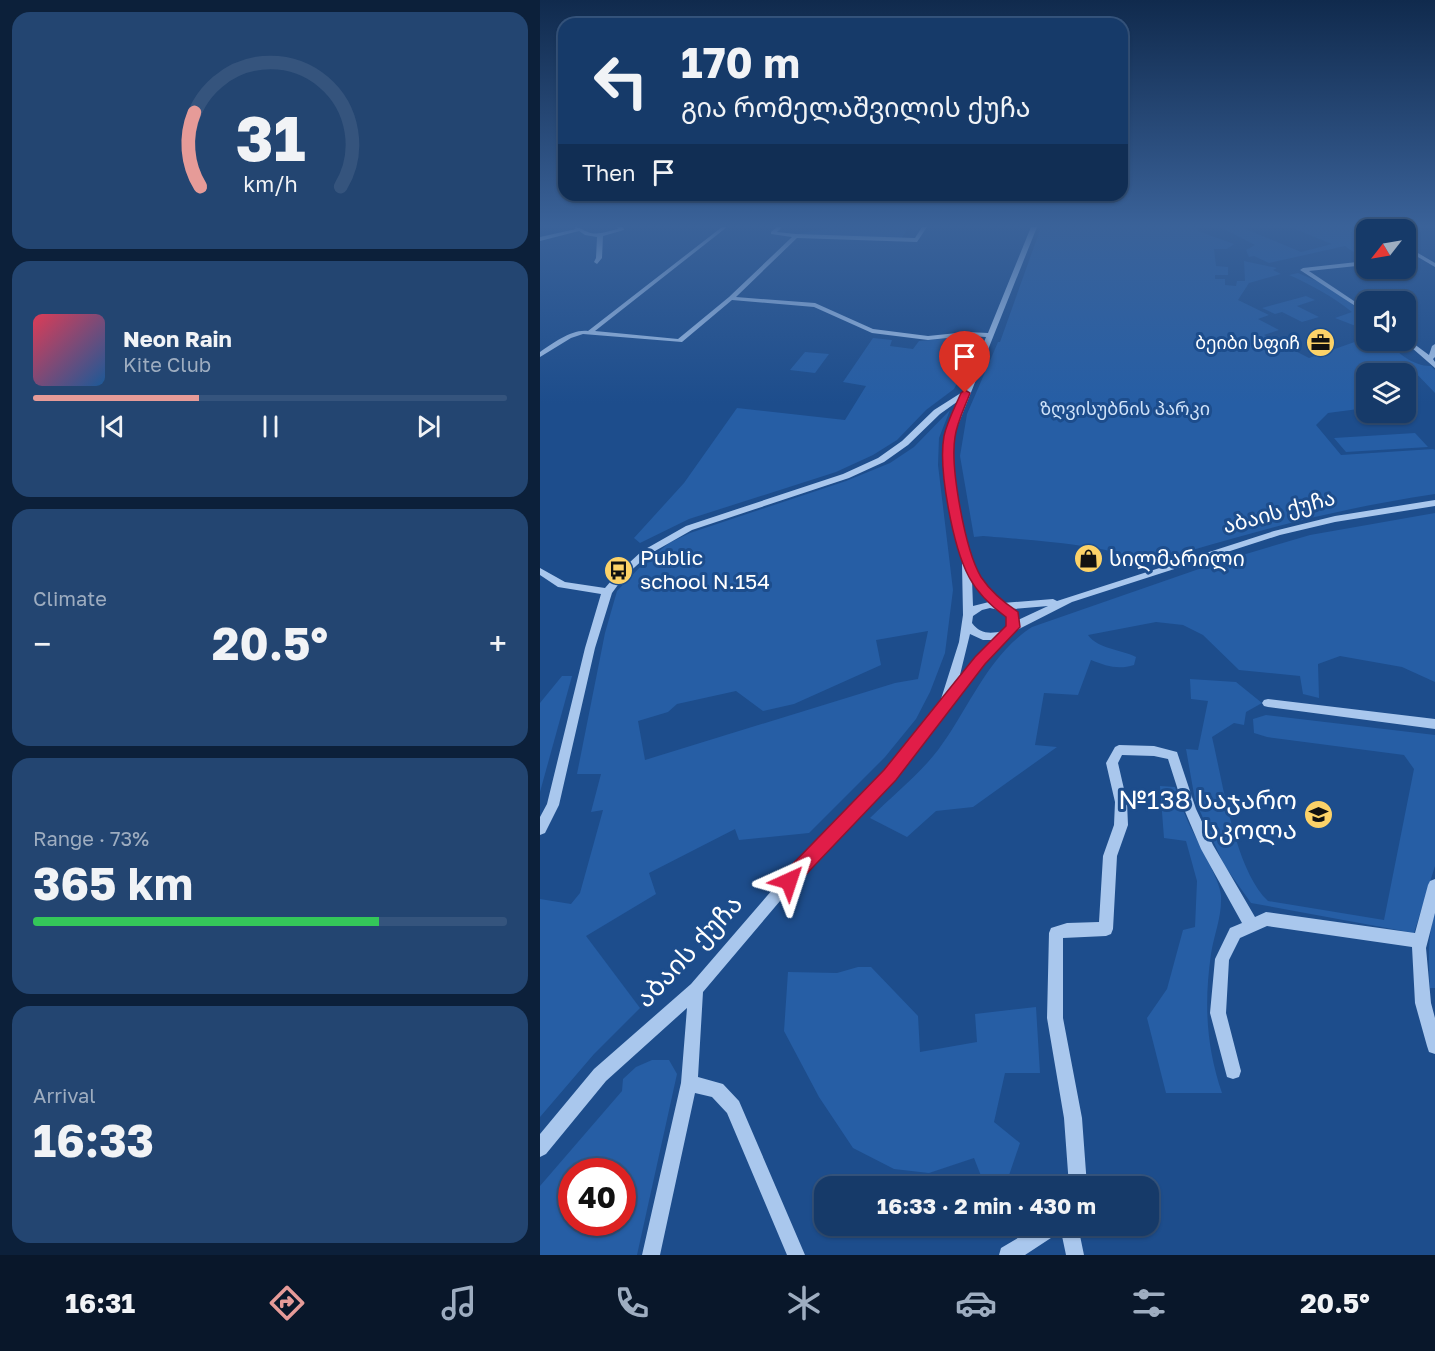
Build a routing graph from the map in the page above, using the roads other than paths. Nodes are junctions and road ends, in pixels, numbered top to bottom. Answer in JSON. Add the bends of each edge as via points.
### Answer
{"nodes":[{"id":1,"x":650,"y":286,"type":"edge"},
{"id":2,"x":744,"y":286,"type":"edge"},
{"id":3,"x":1011,"y":286,"type":"edge"},
{"id":4,"x":1327,"y":286,"type":"edge"},
{"id":5,"x":731,"y":298,"type":"junction"},
{"id":6,"x":1356,"y":304,"type":"edge"},
{"id":7,"x":590,"y":332,"type":"junction"},
{"id":8,"x":991,"y":335,"type":"junction"},
{"id":9,"x":1435,"y":346,"type":"edge"},
{"id":10,"x":1416,"y":348,"type":"edge"},
{"id":11,"x":540,"y":355,"type":"edge"},
{"id":12,"x":1429,"y":359,"type":"junction"},
{"id":13,"x":1435,"y":366,"type":"edge"},
{"id":14,"x":965,"y":393,"type":"junction"},
{"id":15,"x":1435,"y":503,"type":"edge"},
{"id":16,"x":967,"y":561,"type":"junction"},
{"id":17,"x":540,"y":571,"type":"edge"},
{"id":18,"x":607,"y":592,"type":"junction"},
{"id":19,"x":1068,"y":600,"type":"junction"},
{"id":20,"x":1000,"y":606,"type":"junction"},
{"id":21,"x":967,"y":619,"type":"junction"},
{"id":22,"x":1010,"y":630,"type":"junction"},
{"id":23,"x":1268,"y":703,"type":"dead end"},
{"id":24,"x":944,"y":707,"type":"junction"},
{"id":25,"x":1435,"y":724,"type":"edge"},
{"id":26,"x":540,"y":829,"type":"edge"},
{"id":27,"x":1435,"y":885,"type":"edge"},
{"id":28,"x":1251,"y":924,"type":"junction"},
{"id":29,"x":1420,"y":941,"type":"junction"},
{"id":30,"x":696,"y":989,"type":"junction"},
{"id":31,"x":1435,"y":1046,"type":"edge"},
{"id":32,"x":1233,"y":1071,"type":"dead end"},
{"id":33,"x":689,"y":1083,"type":"junction"},
{"id":34,"x":540,"y":1148,"type":"edge"},
{"id":35,"x":1077,"y":1176,"type":"edge"},
{"id":36,"x":1038,"y":1236,"type":"edge"},
{"id":37,"x":1071,"y":1236,"type":"edge"},
{"id":38,"x":651,"y":1255,"type":"edge"},
{"id":39,"x":796,"y":1255,"type":"edge"},
{"id":40,"x":1008,"y":1255,"type":"edge"},
{"id":41,"x":1075,"y":1255,"type":"edge"}],
"edges":[{"from":1,"to":7,"type":"street"},
{"from":2,"to":5,"type":"street"},
{"from":3,"to":8,"type":"street"},
{"from":4,"to":6,"type":"street"},
{"from":5,"to":7,"type":"street","via":[[680,341]]},
{"from":5,"to":8,"type":"street","via":[[815,305],[872,331],[928,338]]},
{"from":7,"to":11,"type":"street","via":[[569,336]]},
{"from":8,"to":14,"type":"street"},
{"from":9,"to":12,"type":"street"},
{"from":10,"to":12,"type":"street"},
{"from":12,"to":13,"type":"street"},
{"from":14,"to":16,"type":"street","via":[[950,435],[948,465]]},
{"from":14,"to":18,"type":"street","via":[[881,460],[846,476],[689,528],[645,553]]},
{"from":15,"to":19,"type":"street","name":"აბაის ქუჩა","via":[[1277,533]]},
{"from":16,"to":20,"type":"street","via":[[981,587]]},
{"from":16,"to":21,"type":"street","name":"აბაის ქუჩა"},
{"from":17,"to":18,"type":"street","via":[[562,585]]},
{"from":18,"to":26,"type":"street","via":[[553,805]]},
{"from":19,"to":20,"type":"street","name":"აბაის ქუჩა"},
{"from":19,"to":22,"type":"street","name":"აბაის ქუჩა"},
{"from":20,"to":21,"type":"street","via":[[981,606]]},
{"from":20,"to":22,"type":"street","via":[[1013,615]]},
{"from":21,"to":22,"type":"street","via":[[975,633],[982,636],[999,636]]},
{"from":21,"to":24,"type":"street","name":"აბაის ქუჩა"},
{"from":22,"to":24,"type":"street","name":"აბაის ქუჩა"},
{"from":23,"to":25,"type":"street"},
{"from":24,"to":30,"type":"street","name":"აბაის ქუჩა","via":[[890,775],[803,864]]},
{"from":27,"to":29,"type":"street"},
{"from":28,"to":29,"type":"street","via":[[1266,919],[1286,920]]},
{"from":28,"to":32,"type":"street","via":[[1235,933],[1222,959],[1218,1013]]},
{"from":28,"to":35,"type":"street","via":[[1208,849],[1190,809],[1173,754],[1119,750],[1112,763],[1121,802],[1121,825],[1110,856],[1106,929],[1056,933],[1055,1018],[1073,1118]]},
{"from":29,"to":31,"type":"street","via":[[1423,1003]]},
{"from":30,"to":33,"type":"street"},
{"from":30,"to":34,"type":"street","name":"აბაის ქუჩა","via":[[600,1075]]},
{"from":33,"to":38,"type":"street"},
{"from":33,"to":39,"type":"street","via":[[717,1090],[733,1107]]},
{"from":36,"to":40,"type":"street"},
{"from":37,"to":41,"type":"street"}]}
